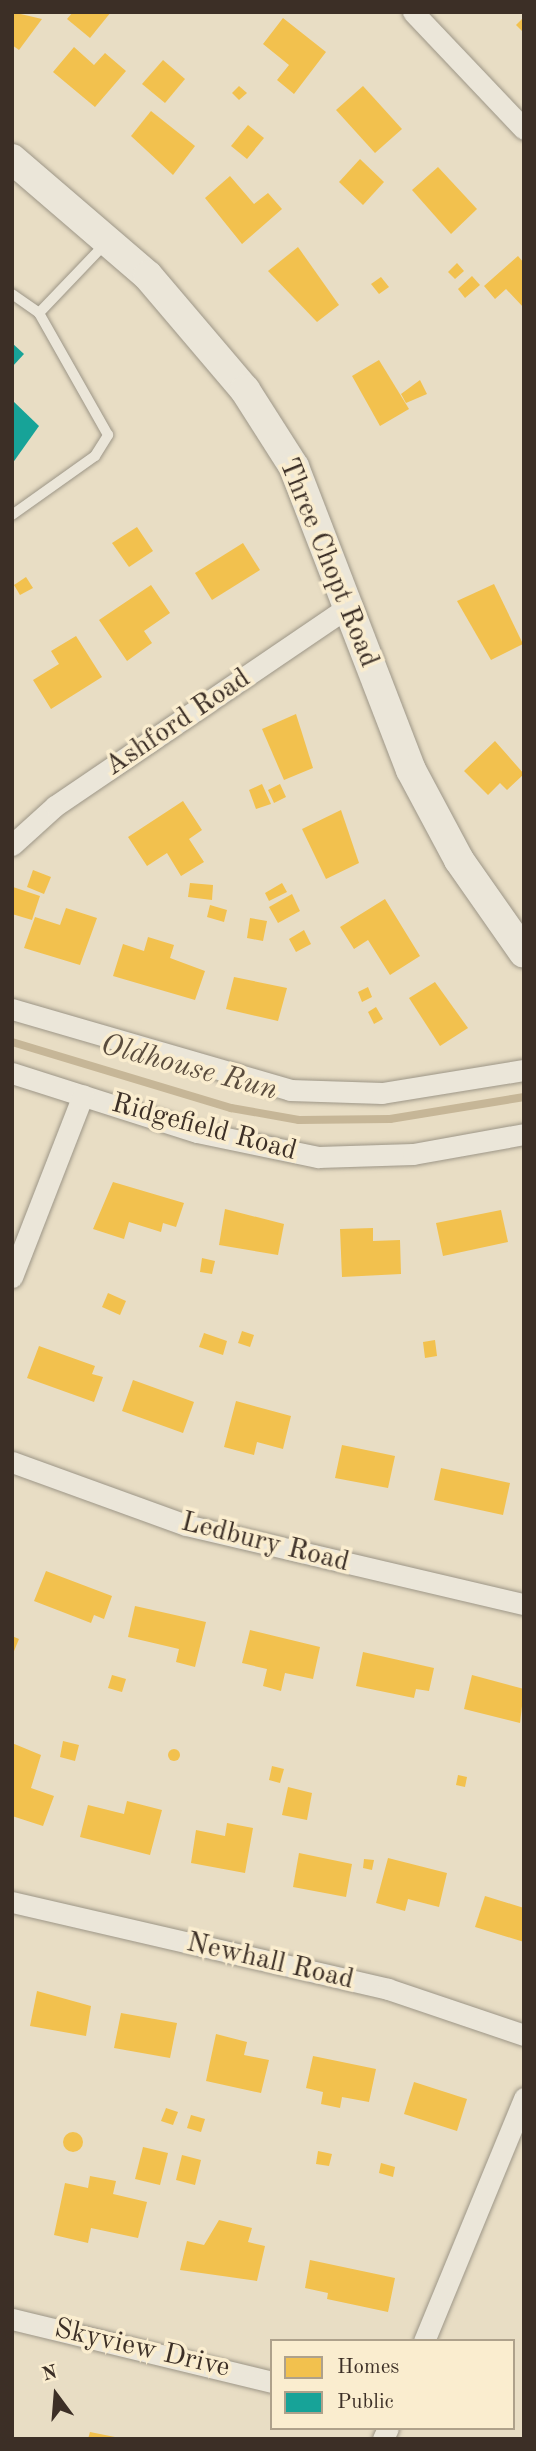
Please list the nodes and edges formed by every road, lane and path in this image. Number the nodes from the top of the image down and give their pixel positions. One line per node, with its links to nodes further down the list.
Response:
1 (413, 12): 2 (street)
2 (524, 130)
3 (12, 159): 4 (main road, Three Chopt Road)
4 (108, 241): 6 (lane); 8 (main road, Three Chopt Road)
5 (12, 294): 6 (lane)
6 (38, 313): 7 (lane)
7 (12, 515)
8 (349, 607): 9 (street, Ashford Road); 10 (main road, Three Chopt Road)
9 (12, 845)
10 (524, 953)
11 (12, 1009): 12 (street, Ridgefield Road)
12 (524, 1070)
13 (12, 1073): 14 (street, Ridgefield Road)
14 (83, 1095): 15 (street, Ridgefield Road); 16 (street)
15 (524, 1134)
16 (12, 1277)
17 (12, 1462): 18 (street, Ledbury Road)
18 (524, 1604)
19 (12, 1902): 20 (street, Newhall Road)
20 (524, 2035)
21 (524, 2098): 23 (street)
22 (12, 2319): 24 (street, Skyview Drive)
23 (425, 2339)
24 (270, 2382)

